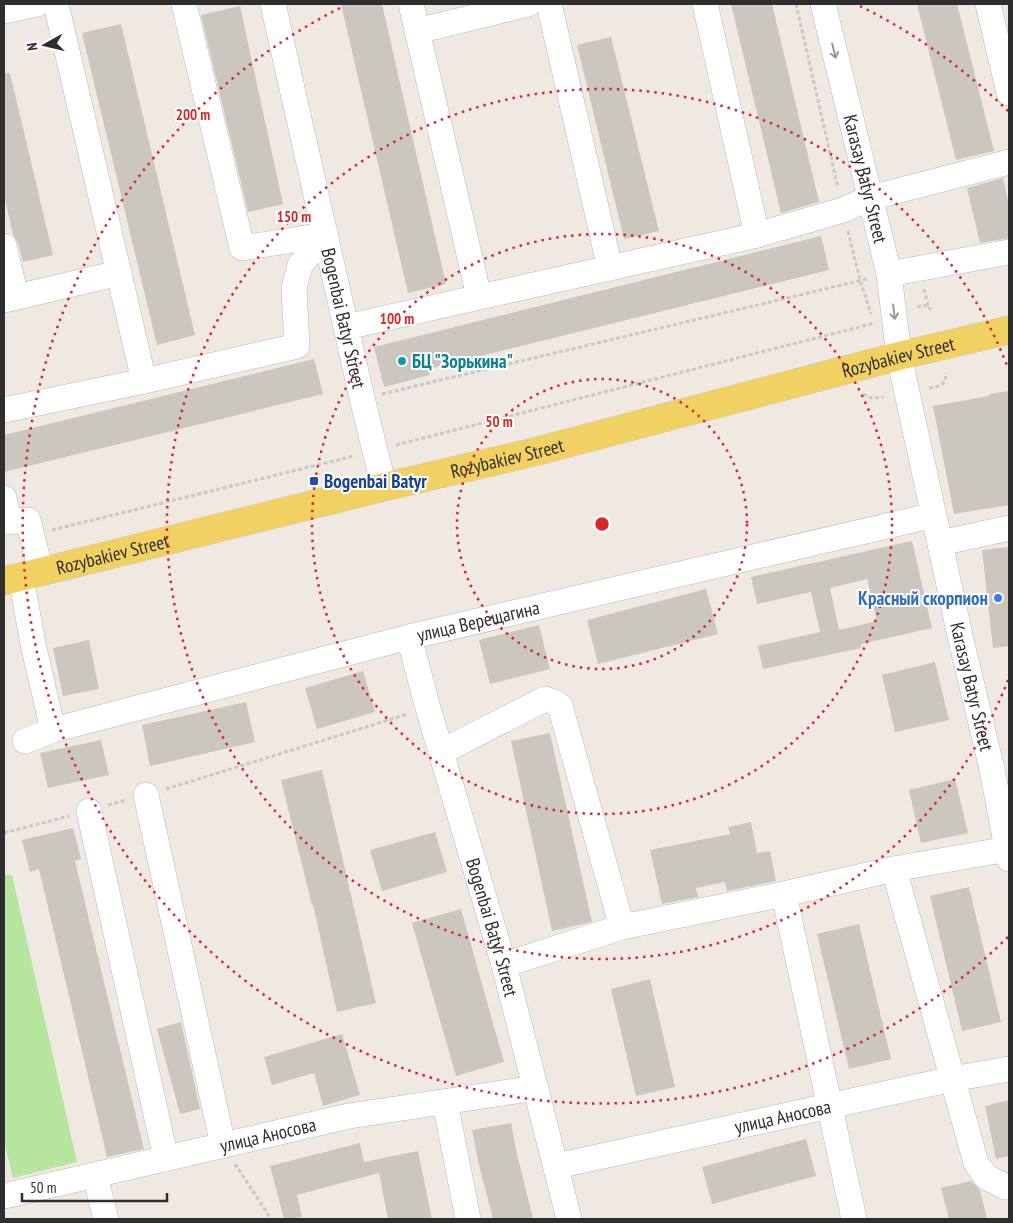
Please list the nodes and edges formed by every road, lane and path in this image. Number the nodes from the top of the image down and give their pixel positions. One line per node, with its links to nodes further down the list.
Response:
1 (56, 4): 21 (street)
2 (184, 4): 16 (street)
3 (272, 4): 16 (street, Bogenbai Batyr Street)
4 (411, 4): 11 (street)
5 (528, 4): 11 (street)
6 (549, 4): 20 (street)
7 (705, 4): 17 (street)
8 (796, 4): 15 (path)
9 (823, 4): 14 (street, Karasay Batyr Street, one-way to 14)
10 (988, 4): 12 (street)
11 (417, 31): 24 (street)
12 (1009, 93)
13 (1009, 162): 14 (street)
14 (870, 198): 15 (street); 22 (street, Karasay Batyr Street)
15 (843, 210): 17 (street); 23 (path)
16 (326, 235): 28 (street, Bogenbai Batyr Street); 32 (street)
17 (756, 235): 20 (street)
18 (4, 246): 25 (street)
19 (1009, 252): 22 (street)
20 (610, 268): 24 (street)
21 (119, 273): 25 (street); 32 (street)
22 (889, 274): 23 (path); 30 (street, Karasay Batyr Street, one-way to 30)
23 (860, 280): 36 (path); 38 (path)
24 (478, 297): 28 (street)
25 (10, 298)
26 (917, 307): 27 (path)
27 (931, 311)
28 (346, 327): 36 (street, Bogenbai Batyr Street)
29 (1009, 330): 30 (main road, Rozybakiev Street)
30 (899, 356): 39 (main road, Rozybakiev Street); 41 (street)
31 (946, 373): 33 (path)
32 (144, 381): 37 (street)
33 (920, 390)
34 (863, 394): 35 (path)
35 (884, 397)
36 (362, 398): 38 (street, Bogenbai Batyr Street)
37 (4, 410)
38 (375, 450): 39 (street, Bogenbai Batyr Street); 43 (path)
39 (384, 488): 45 (main road, Rozybakiev Street)
40 (5, 513): 43 (street)
41 (934, 515): 44 (street, Karasay Batyr Street); 46 (street, улица Верещагина)
42 (1009, 528): 44 (street)
43 (32, 535): 45 (street)
44 (940, 543): 51 (street, Karasay Batyr Street)
45 (22, 577): 48 (street)
46 (409, 637): 47 (street, Bogenbai Batyr Street); 48 (street, улица Верещагина)
47 (428, 708): 50 (street, Bogenbai Batyr Street); 52 (path)
48 (52, 730): 49 (street, улица Верещагина)
49 (25, 741)
50 (441, 752): 58 (street); 59 (street, Bogenbai Batyr Street)
51 (1001, 768): 55 (street, Karasay Batyr Street)
52 (146, 795): 53 (path); 65 (street)
53 (89, 811): 54 (path); 66 (street)
54 (4, 833)
55 (1009, 854): 56 (street)
56 (894, 869): 57 (street); 61 (street)
57 (784, 894): 58 (street); 64 (street)
58 (622, 927): 59 (street)
59 (504, 965): 62 (street, Bogenbai Batyr Street)
60 (1009, 1069): 61 (street, улица Аносова)
61 (952, 1079): 64 (street, улица Аносова); 69 (street)
62 (536, 1088): 63 (street, улица Аносова); 67 (street, Bogenbai Batyr Street)
63 (445, 1102): 65 (street, улица Аносова); 73 (street)
64 (830, 1106): 67 (street, улица Аносова); 75 (street)
65 (223, 1145): 66 (street, улица Аносова); 72 (path)
66 (166, 1159): 68 (street, улица Аносова)
67 (557, 1166): 74 (street, Bogenbai Batyr Street)
68 (95, 1176): 70 (street, улица Аносова); 71 (street)
69 (1009, 1186)
70 (4, 1196)
71 (106, 1219)
72 (271, 1219)
73 (468, 1219)
74 (570, 1219)
75 (854, 1219)

